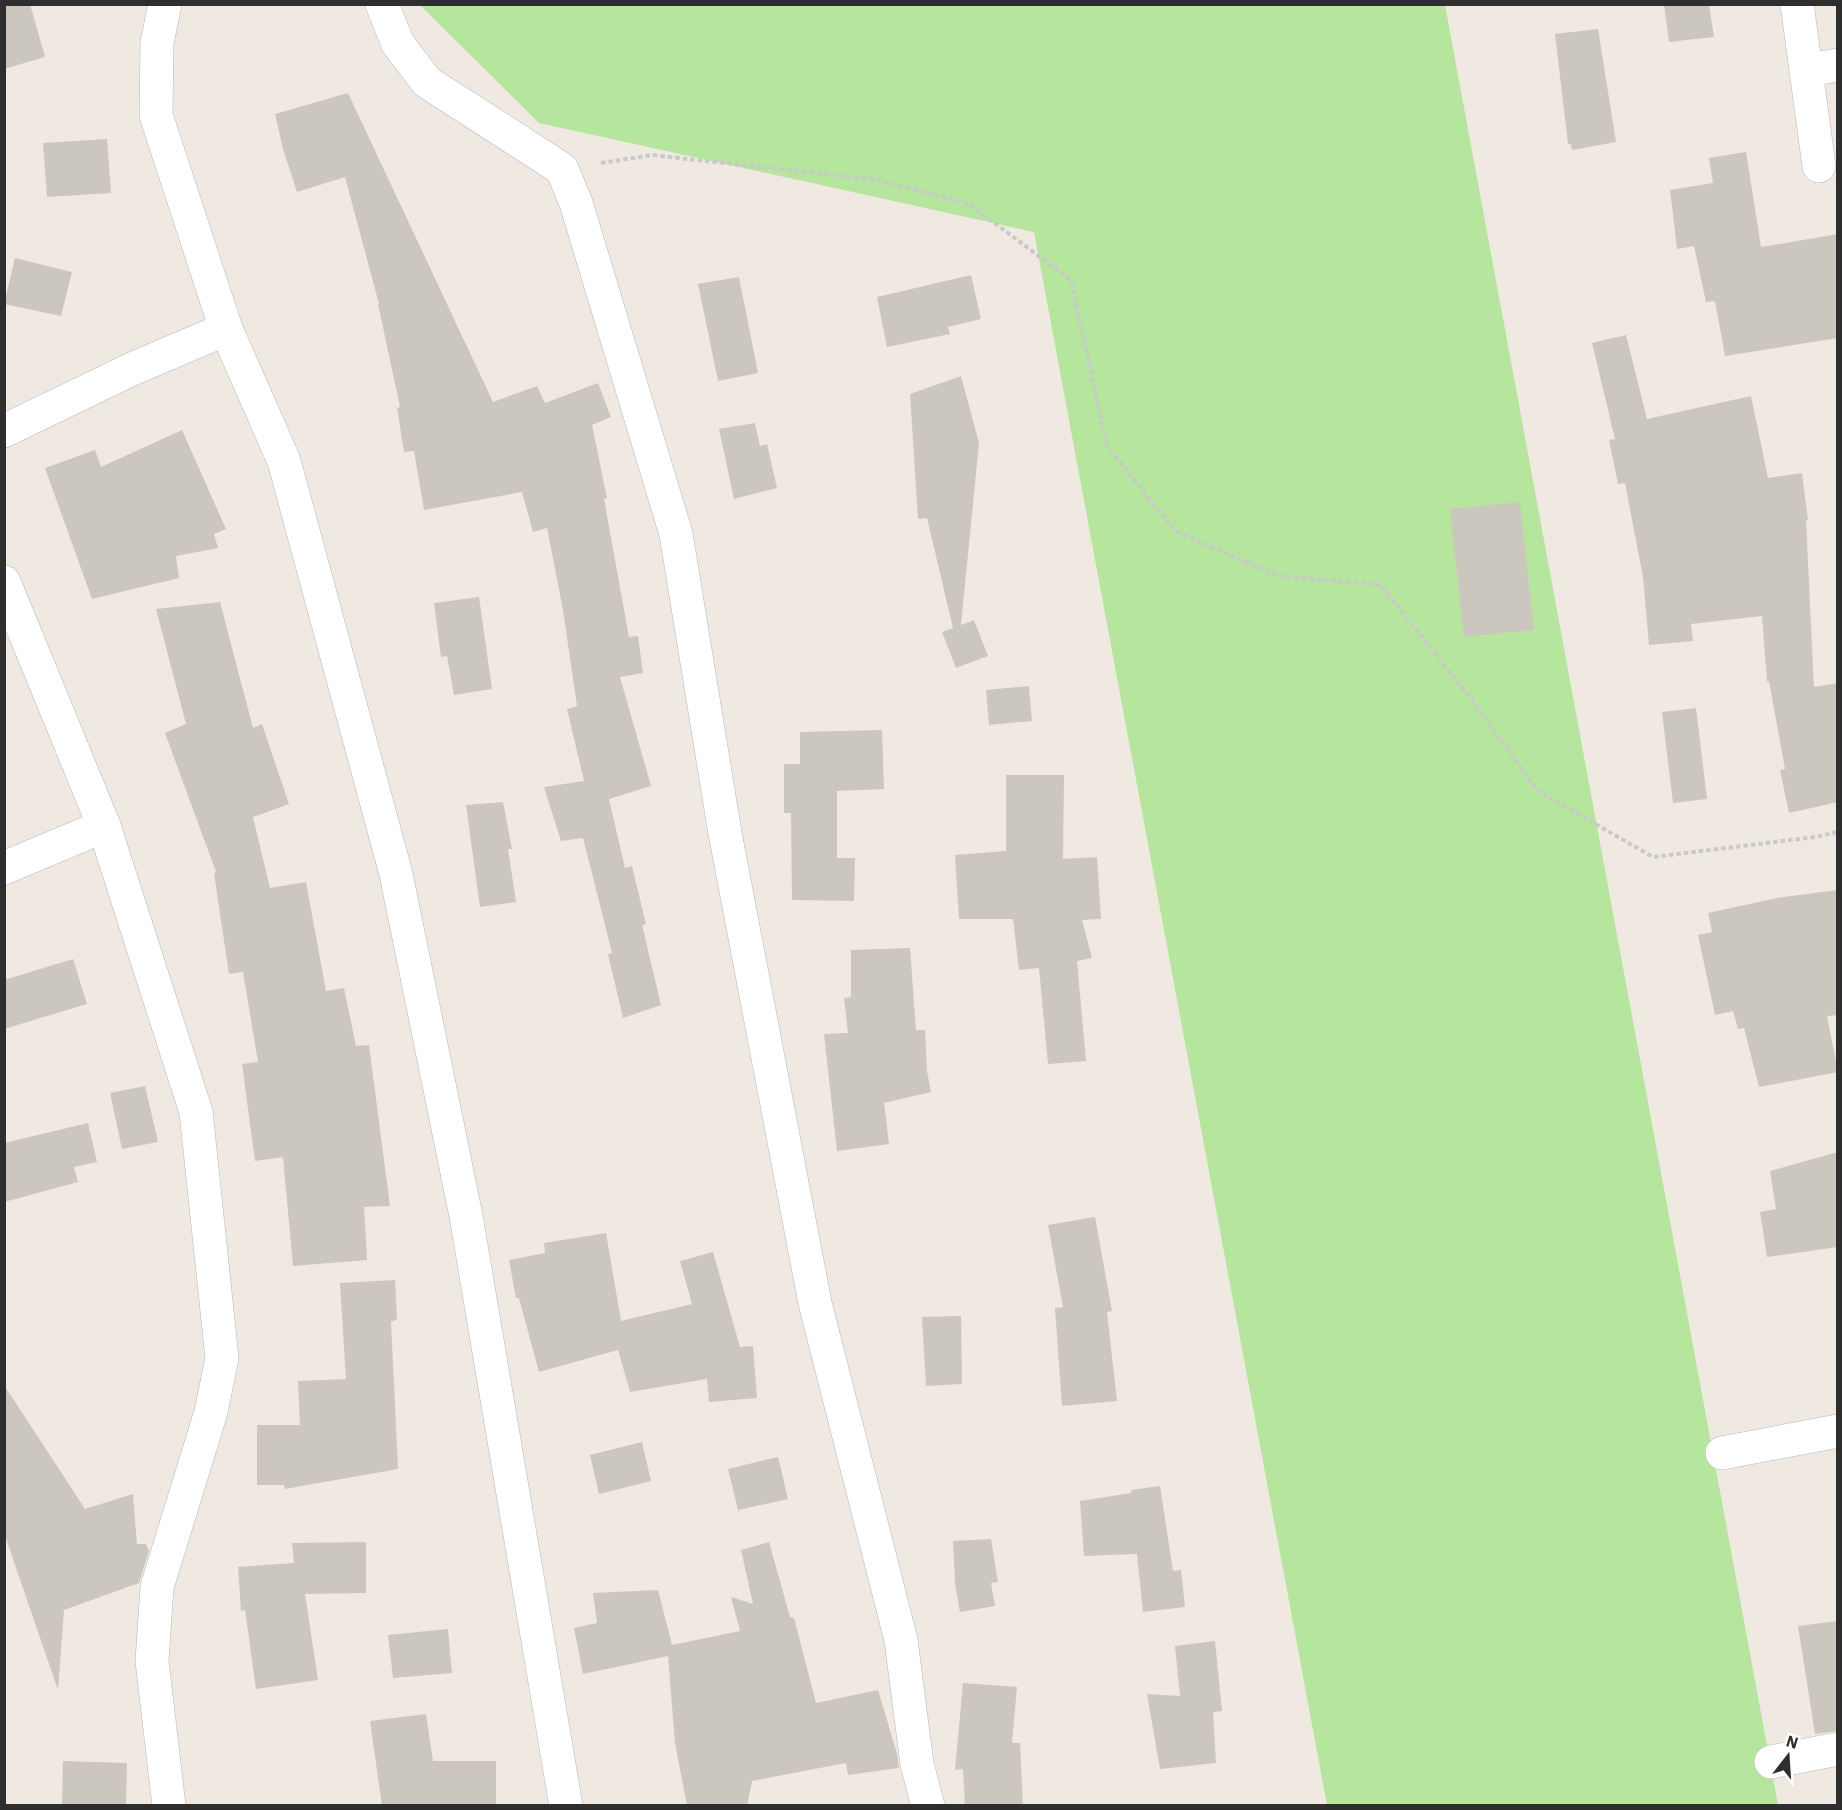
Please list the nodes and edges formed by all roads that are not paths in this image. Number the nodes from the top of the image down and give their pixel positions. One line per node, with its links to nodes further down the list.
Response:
1 (149, 4): 5 (street)
2 (165, 4): 5 (street)
3 (382, 4): 19 (street)
4 (1797, 4): 6 (street)
5 (157, 43): 8 (street)
6 (1822, 68): 7 (street)
7 (1819, 166)
8 (226, 329): 9 (street); 18 (street)
9 (4, 431)
10 (4, 582): 11 (street)
11 (104, 826): 12 (street); 17 (street)
12 (4, 868)
13 (1838, 1431): 14 (street)
14 (1722, 1453)
15 (1838, 1749): 16 (street)
16 (1771, 1762)
17 (169, 1806)
18 (566, 1806)
19 (928, 1806)

